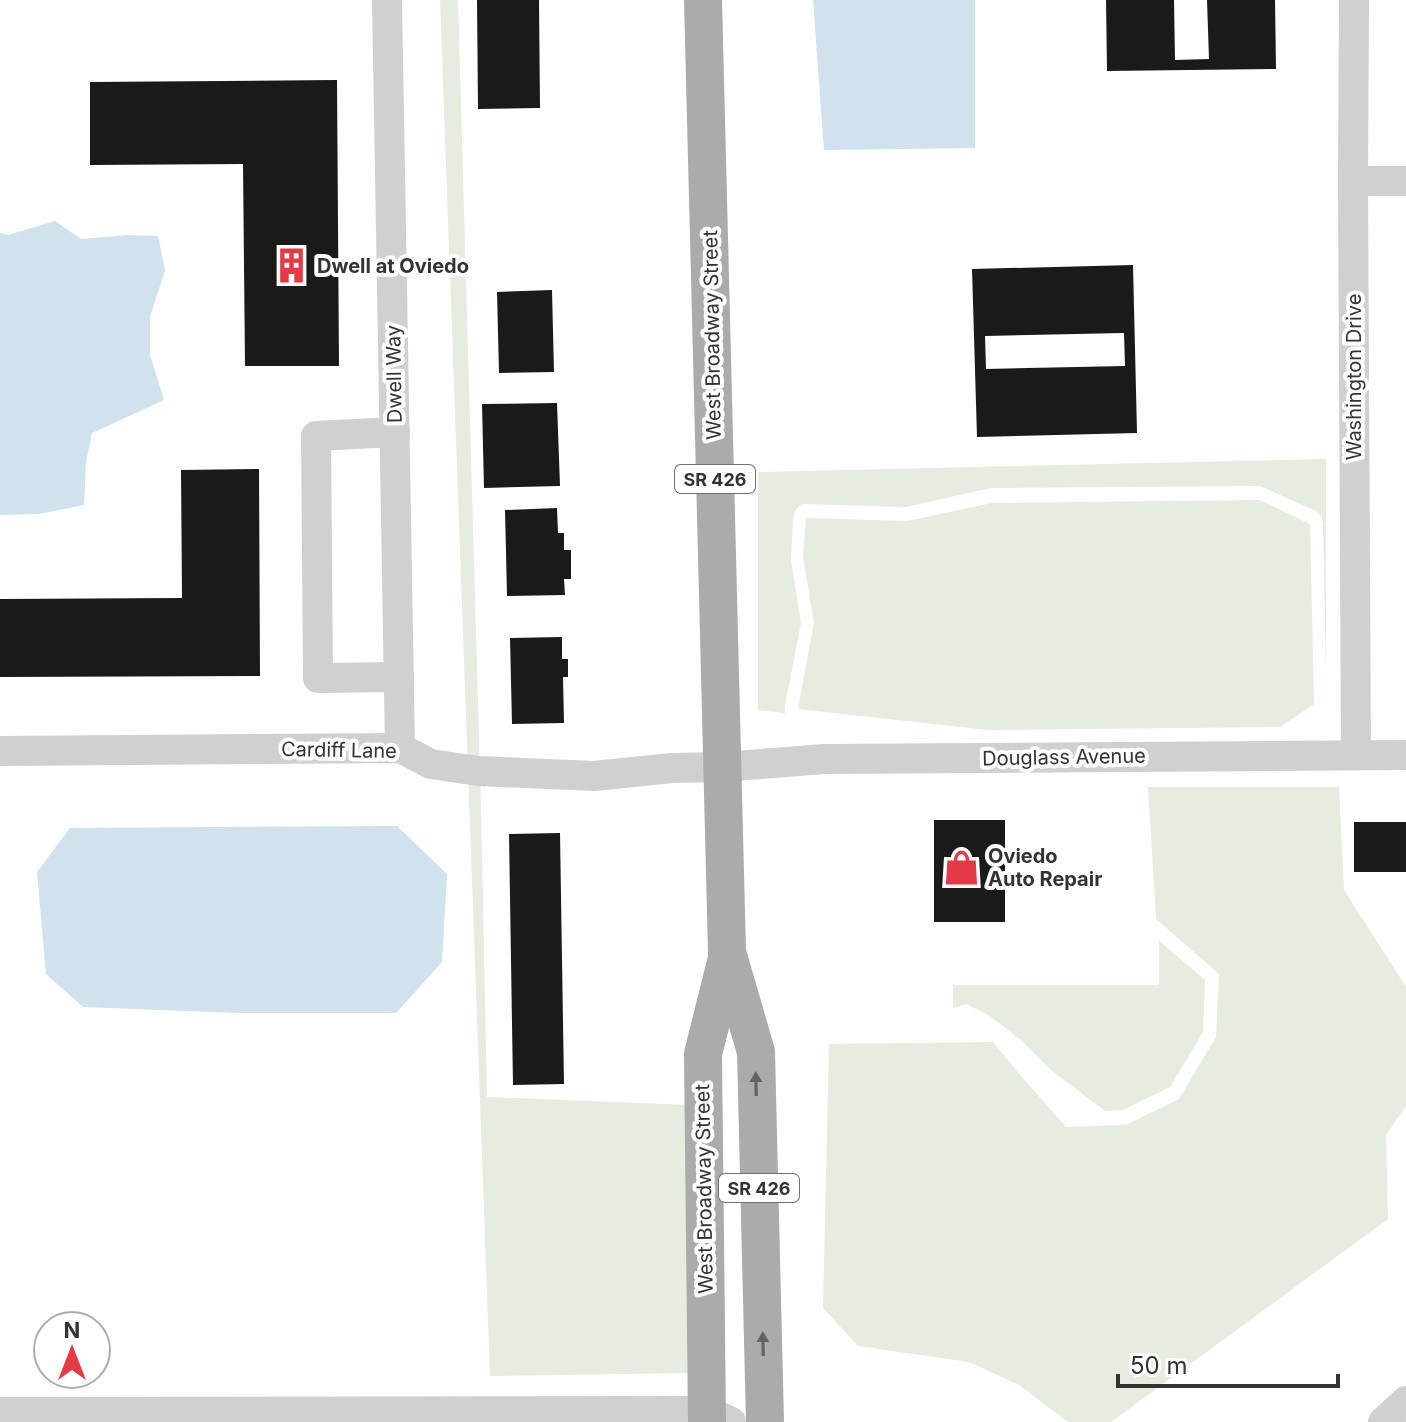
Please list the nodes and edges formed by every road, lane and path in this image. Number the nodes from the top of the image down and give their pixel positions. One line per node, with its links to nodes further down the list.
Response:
1 (387, 0): 6 (street, Dwell Way)
2 (703, 0): 12 (main road, West Broadway Street / SR 426)
3 (1354, 0): 4 (street, Washington Drive)
4 (1353, 181): 5 (street); 10 (street, Washington Drive)
5 (1406, 181)
6 (395, 432): 7 (street, Dwell Way); 7 (street)
7 (399, 677): 8 (street, Dwell Way)
8 (400, 748): 9 (street, Cardiff Lane); 12 (street, Cardiff Lane)
9 (0, 751)
10 (1356, 754): 11 (street, Douglass Avenue); 12 (street, Douglass Avenue)
11 (1406, 755)
12 (722, 767): 13 (main road, West Broadway Street / SR 426)
13 (727, 958): 16 (main road, West Broadway Street / SR 426); 17 (main road, West Broadway Street / SR 426, one-way to 13)
14 (1406, 1401): 18 (street)
15 (0, 1412): 16 (street)
16 (715, 1418)
17 (765, 1422)
18 (1383, 1422)

